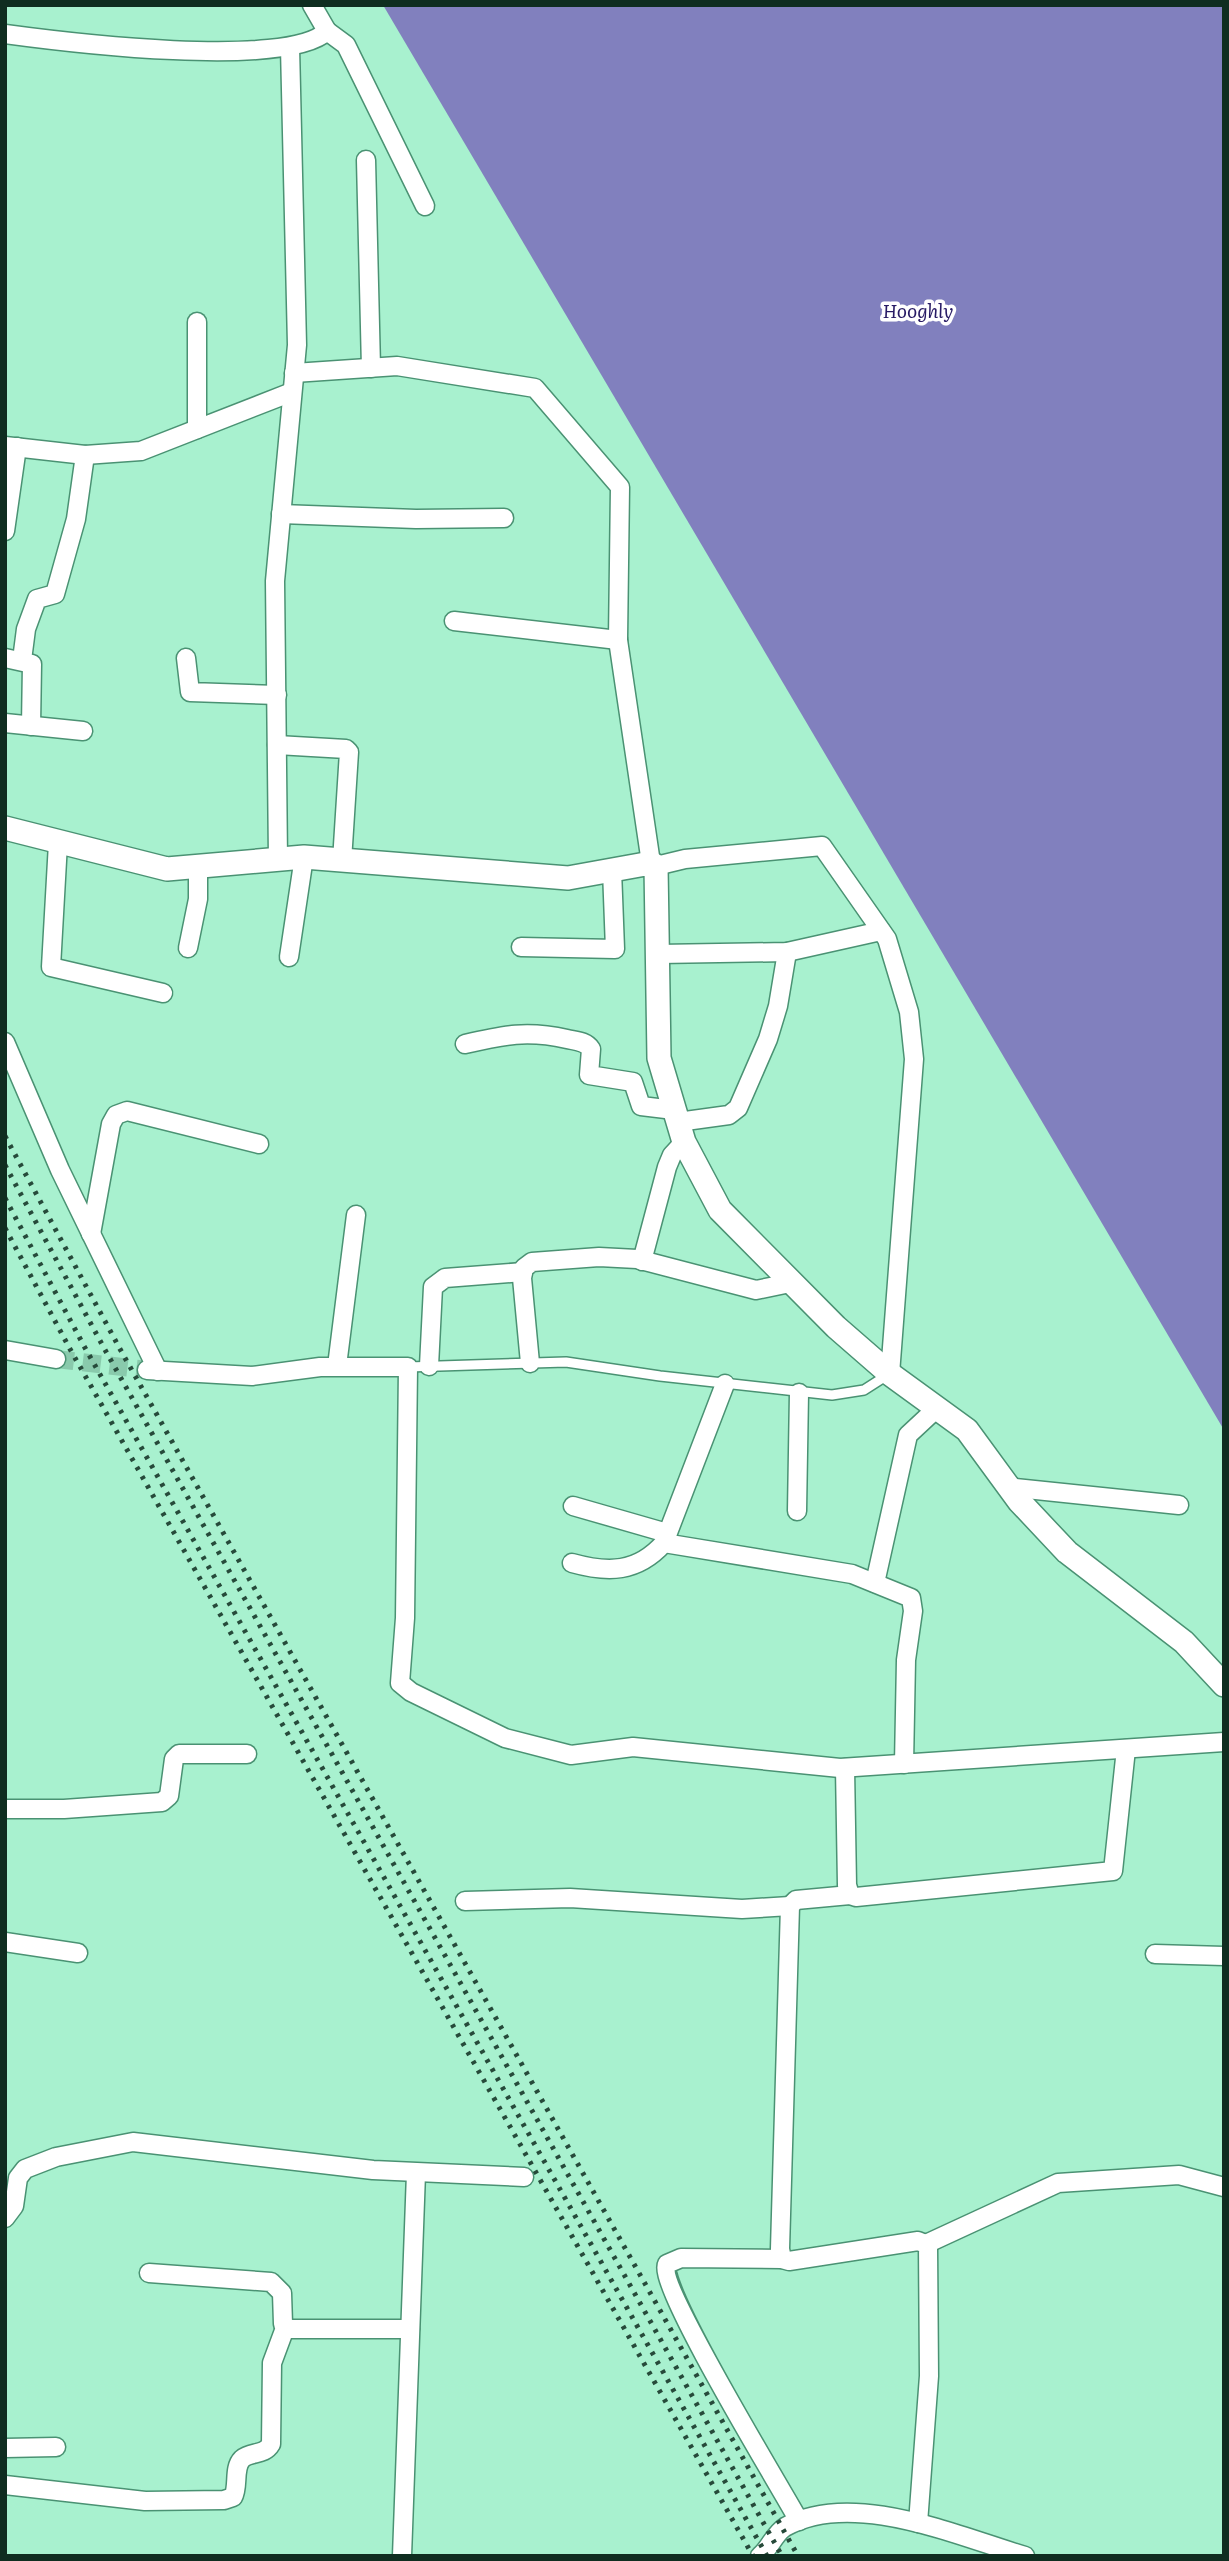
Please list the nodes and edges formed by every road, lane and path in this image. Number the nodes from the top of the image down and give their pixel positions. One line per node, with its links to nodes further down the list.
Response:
1 (312, 5): 2 (street)
2 (327, 31): 4 (street); 6 (street)
3 (5, 34): 4 (street)
4 (290, 47): 9 (street)
5 (366, 160): 8 (street)
6 (425, 206)
7 (197, 322): 11 (street)
8 (371, 368): 9 (street); 18 (street)
9 (294, 373): 10 (street)
10 (292, 391): 11 (street); 14 (street)
11 (197, 429): 13 (street)
12 (11, 446): 13 (street); 16 (street)
13 (85, 455): 20 (street)
14 (281, 514): 15 (street); 21 (street)
15 (504, 518)
16 (5, 531)
17 (454, 621): 18 (street)
18 (618, 640): 31 (street)
19 (186, 658): 21 (street)
20 (14, 659): 23 (street)
21 (276, 695): 25 (street)
22 (5, 723): 23 (street)
23 (31, 726): 24 (street)
24 (83, 732)
25 (277, 745): 29 (street); 30 (street)
26 (5, 828): 27 (street)
27 (58, 843): 32 (street); 40 (street)
28 (304, 857): 29 (street); 30 (street); 39 (street)
29 (278, 860): 32 (street)
30 (342, 861): 33 (street)
31 (654, 865): 33 (street); 34 (street); 38 (street)
32 (198, 866): 36 (street)
33 (612, 870): 35 (street)
34 (881, 931): 37 (street); 56 (street)
35 (521, 947)
36 (188, 948)
37 (787, 952): 38 (street); 43 (street)
38 (659, 954): 43 (street)
39 (289, 957)
40 (163, 993)
41 (5, 1041): 46 (street)
42 (465, 1044): 43 (street)
43 (679, 1124): 47 (street); 49 (street)
44 (259, 1144): 46 (street)
45 (356, 1215): 54 (street)
46 (91, 1234): 54 (street)
47 (642, 1261): 48 (street); 49 (street)
48 (523, 1272): 52 (street); 53 (street)
49 (790, 1283): 56 (street)
50 (5, 1350): 51 (street)
51 (56, 1359)
52 (530, 1363): 53 (lane); 57 (lane)
53 (429, 1366): 55 (lane)
54 (337, 1367): 55 (street)
55 (408, 1367): 72 (street)
56 (890, 1374): 58 (lane); 59 (street)
57 (725, 1384): 58 (lane); 64 (street)
58 (799, 1393): 63 (street)
59 (937, 1408): 60 (street); 66 (street)
60 (1007, 1487): 61 (street); 67 (street)
61 (1179, 1505)
62 (573, 1506): 64 (street)
63 (797, 1511)
64 (666, 1538): 65 (street); 66 (street)
65 (572, 1563)
66 (875, 1583): 71 (street)
67 (1224, 1685)
68 (1224, 1742): 69 (street)
69 (1126, 1749): 71 (street); 74 (street)
70 (247, 1754): 73 (street)
71 (904, 1764): 72 (street)
72 (845, 1768): 74 (street)
73 (5, 1809)
74 (850, 1895): 76 (street)
75 (465, 1901): 76 (street)
76 (790, 1906): 86 (street)
77 (5, 1942): 78 (street)
78 (78, 1953)
79 (1155, 1954): 80 (street)
80 (1224, 1956)
81 (416, 2174): 82 (street); 84 (street); 89 (street)
82 (524, 2177)
83 (1224, 2187): 85 (street)
84 (5, 2218)
85 (926, 2244): 86 (street); 94 (street)
86 (782, 2259): 93 (street)
87 (149, 2273): 88 (street)
88 (285, 2328): 89 (street); 92 (street)
89 (410, 2329): 95 (street)
90 (56, 2447): 91 (street)
91 (5, 2448)
92 (5, 2485)
93 (799, 2521): 94 (street); 96 (street)
94 (918, 2523): 97 (street)
95 (402, 2556)
96 (760, 2556)
97 (1026, 2556)

